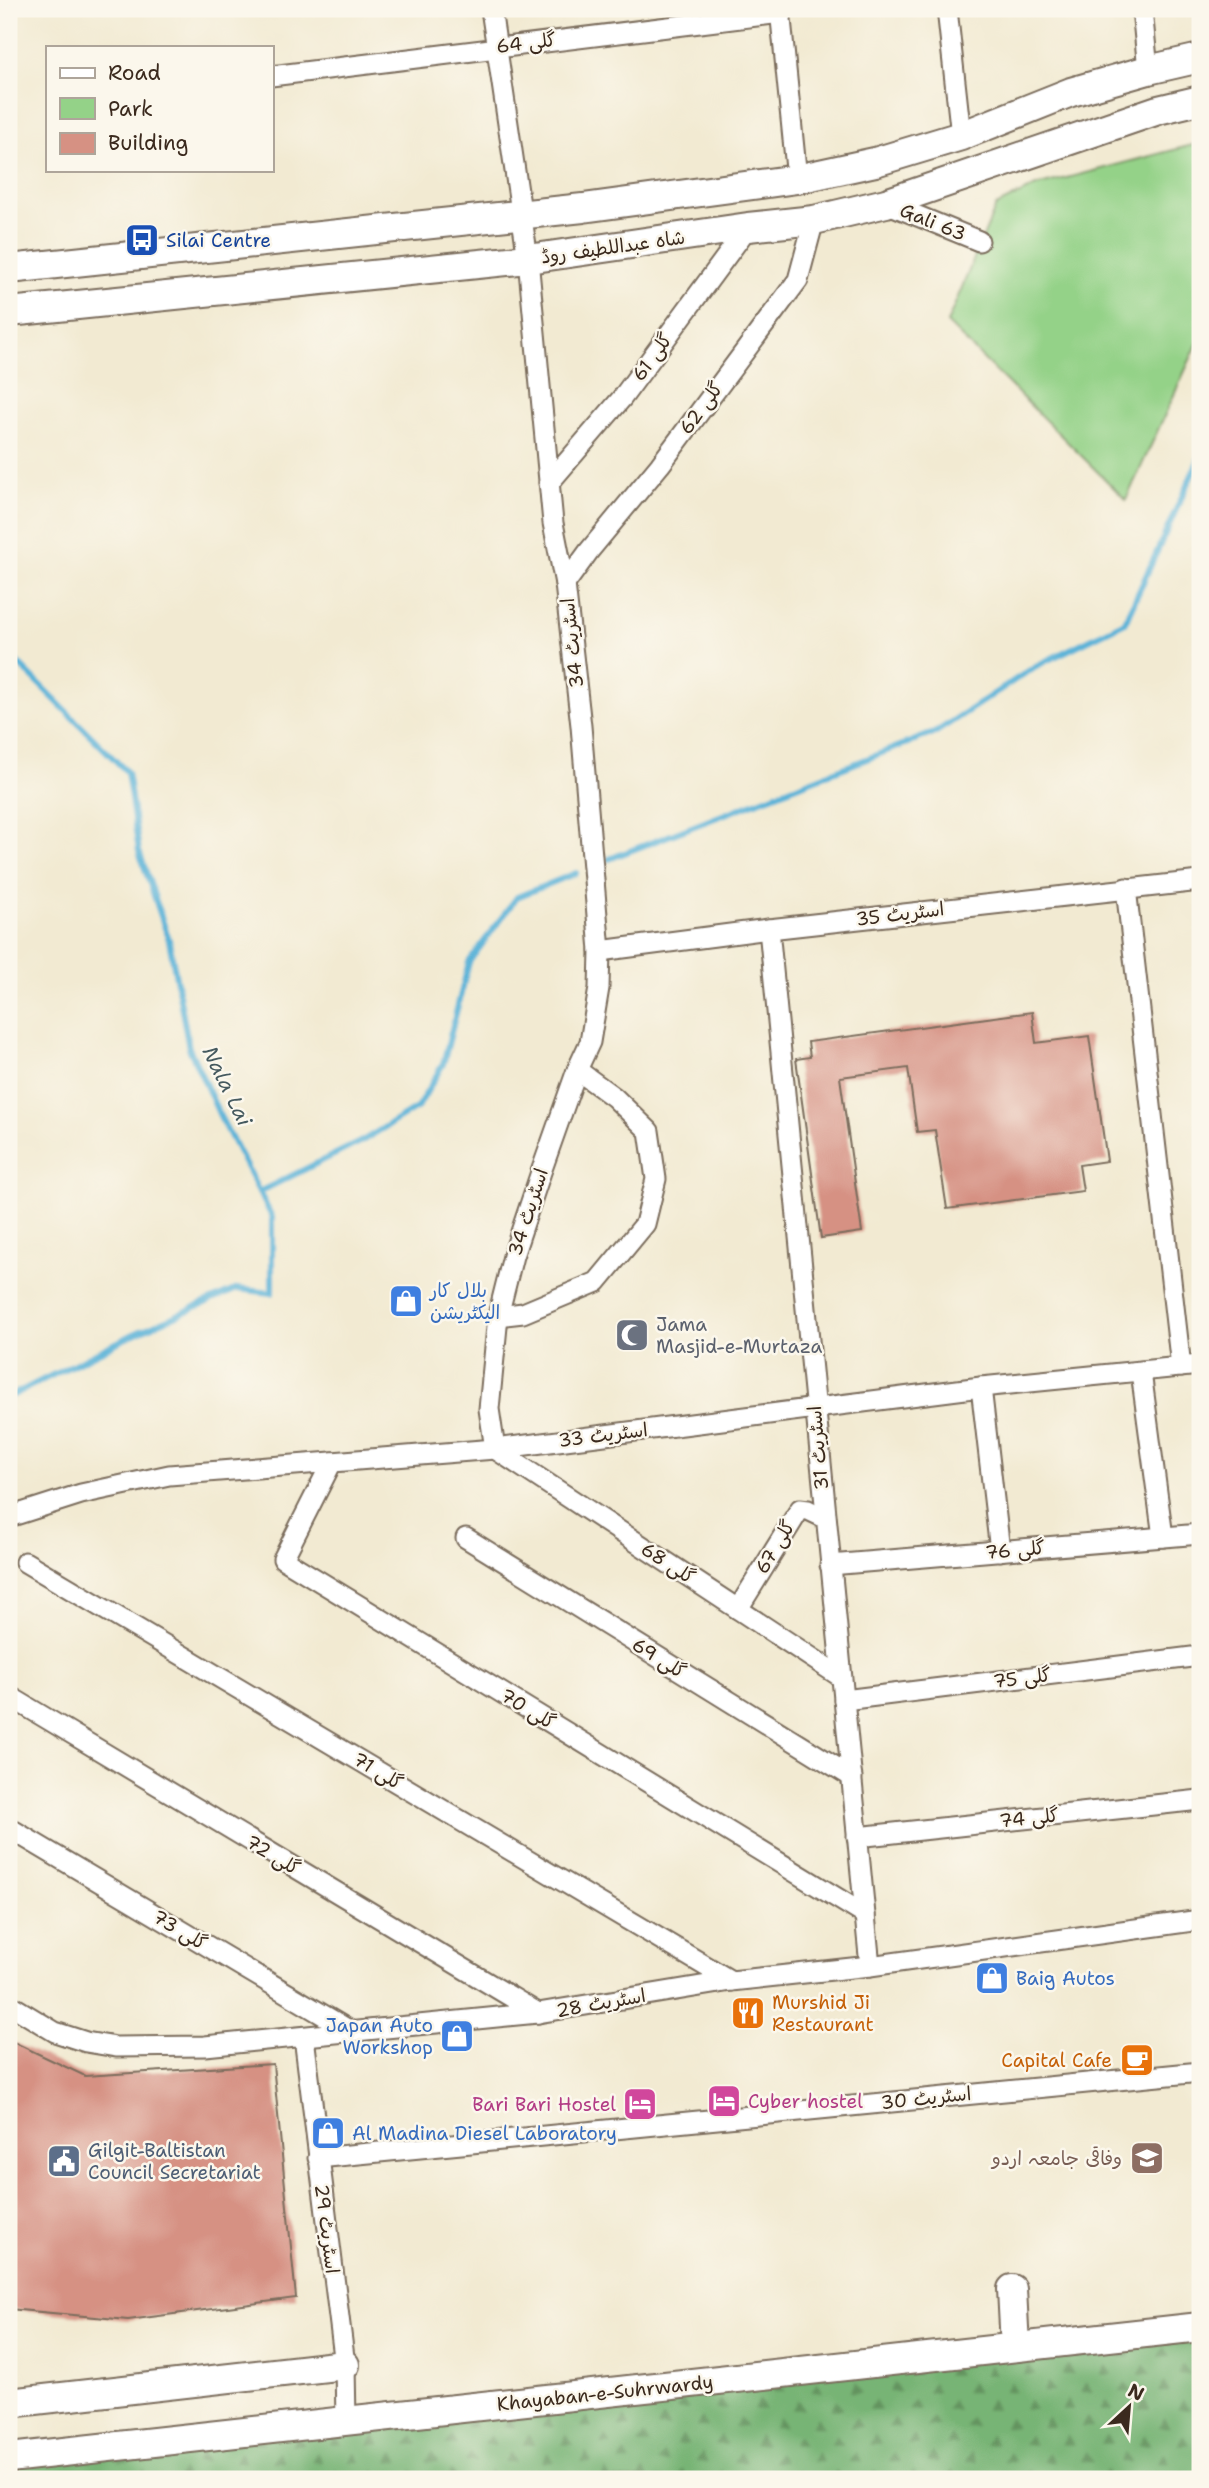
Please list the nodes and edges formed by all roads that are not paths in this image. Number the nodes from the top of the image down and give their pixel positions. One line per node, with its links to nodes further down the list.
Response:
1 (491, 9): 5 (street, اسٹریٹ 34)
2 (947, 9): 10 (street)
3 (1142, 9): 7 (street)
4 (780, 11): 5 (street, گلی 64); 11 (street)
5 (495, 47): 8 (street, گلی 64); 13 (street, اسٹریٹ 34)
6 (1200, 58): 7 (street)
7 (1148, 69): 10 (street)
8 (273, 76)
9 (1200, 100): 12 (street, شاہ عبداللطیف روڈ)
10 (961, 136): 11 (street)
11 (797, 179): 13 (street)
12 (886, 203): 14 (street, شاہ عبداللطیف روڈ); 16 (street, Gali 63)
13 (521, 214): 17 (street, اسٹریٹ 34); 18 (street)
14 (814, 220): 15 (street, شاہ عبداللطیف روڈ); 21 (street, گلی 62)
15 (748, 227): 17 (street, شاہ عبداللطیف روڈ); 20 (street, گلی 61)
16 (979, 241)
17 (528, 259): 19 (street, شاہ عبداللطیف روڈ); 20 (street, اسٹریٹ 34)
18 (9, 269)
19 (20, 311)
20 (549, 483): 21 (street, اسٹریٹ 34)
21 (565, 584): 25 (street, اسٹریٹ 34)
22 (1200, 881): 23 (street, اسٹریٹ 35)
23 (1126, 888): 24 (street, اسٹریٹ 35); 28 (street)
24 (769, 929): 25 (street, اسٹریٹ 35); 31 (street, اسٹریٹ 31)
25 (600, 951): 26 (street, اسٹریٹ 34)
26 (577, 1070): 27 (street, اسٹریٹ 34); 27 (street)
27 (498, 1316): 32 (street, اسٹریٹ 34)
28 (1191, 1366): 29 (street, اسٹریٹ 33)
29 (1141, 1372): 30 (street, اسٹریٹ 33); 37 (street)
30 (981, 1387): 31 (street, اسٹریٹ 33); 39 (street)
31 (814, 1408): 32 (street, اسٹریٹ 33); 35 (street, اسٹریٹ 31)
32 (495, 1449): 33 (street, اسٹریٹ 33); 42 (street, گلی 68)
33 (332, 1462): 34 (street, اسٹریٹ 33); 51 (street, گلی 70)
34 (9, 1517)
35 (825, 1518): 41 (street, اسٹریٹ 31); 42 (street, گلی 67)
36 (1200, 1534): 37 (street, گلی 76)
37 (1163, 1537): 39 (street, گلی 76)
38 (466, 1538): 47 (street, گلی 69)
39 (1000, 1551): 41 (street, گلی 76)
40 (25, 1562): 54 (street, گلی 71)
41 (830, 1565): 44 (street, اسٹریٹ 31)
42 (738, 1609): 44 (street, گلی 68)
43 (1200, 1656): 46 (street, گلی 75)
44 (841, 1677): 46 (street, اسٹریٹ 31)
45 (9, 1696): 56 (street, گلی 72)
46 (844, 1700): 47 (street, اسٹریٹ 31)
47 (852, 1777): 50 (street, اسٹریٹ 31)
48 (1200, 1800): 50 (street, گلی 74)
49 (9, 1828): 57 (street, گلی 73)
50 (857, 1837): 51 (street, اسٹریٹ 31)
51 (865, 1915): 53 (street, اسٹریٹ 31)
52 (1200, 1920): 53 (street, اسٹریٹ 28)
53 (870, 1966): 54 (street, اسٹریٹ 28)
54 (731, 1981): 56 (street, اسٹریٹ 28)
55 (9, 2004): 58 (street, اسٹریٹ 28)
56 (538, 2013): 57 (street, اسٹریٹ 28)
57 (352, 2032): 58 (street, اسٹریٹ 28)
58 (304, 2037): 60 (street, اسٹریٹ 29)
59 (1200, 2071): 60 (street, اسٹریٹ 30)
60 (318, 2158): 64 (street, اسٹریٹ 29)
61 (1012, 2290): 63 (street)
62 (1200, 2326): 63 (street, Khayaban-e-Suhrwardy)
63 (1016, 2347): 66 (street, Khayaban-e-Suhrwardy)
64 (345, 2365): 65 (street); 66 (street, اسٹریٹ 29)
65 (9, 2403)
66 (346, 2422): 67 (street, Khayaban-e-Suhrwardy)
67 (9, 2458)

